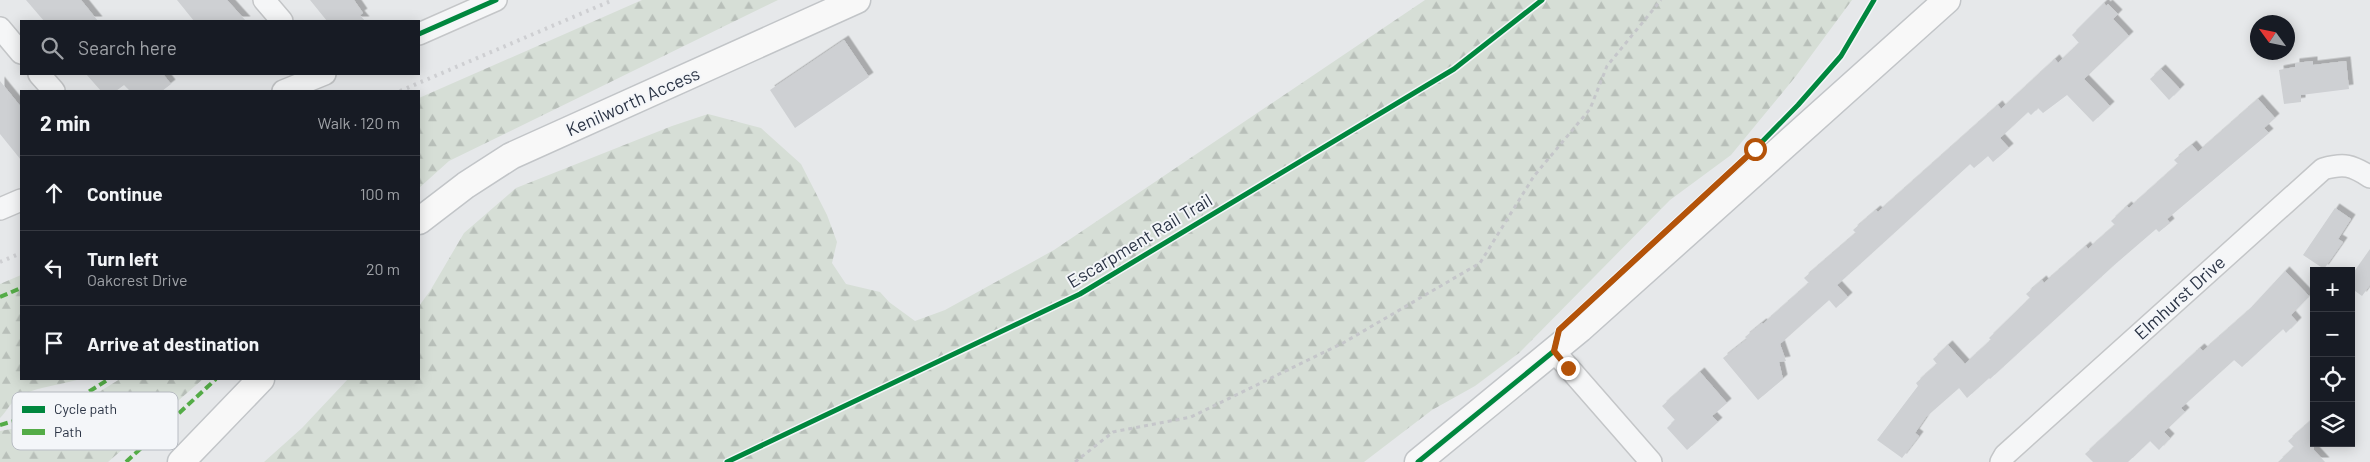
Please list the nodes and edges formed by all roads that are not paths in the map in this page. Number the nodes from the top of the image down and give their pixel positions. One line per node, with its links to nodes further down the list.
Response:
1 (264, 0): 5 (street)
2 (496, 0): 7 (street)
3 (857, 0): 16 (main road, Kenilworth Access)
4 (1947, 0): 17 (main road)
5 (281, 20)
6 (0, 28): 8 (street)
7 (420, 34)
8 (20, 52)
9 (40, 75): 11 (street)
10 (323, 75): 12 (street)
11 (53, 90)
12 (285, 90)
13 (2370, 177): 22 (street, Elmhurst Drive)
14 (20, 200): 15 (street)
15 (0, 209)
16 (420, 220)
17 (1554, 351): 20 (main road); 21 (street)
18 (260, 380): 19 (main road)
19 (181, 462)
20 (1418, 462)
21 (1651, 462)
22 (2001, 462)

